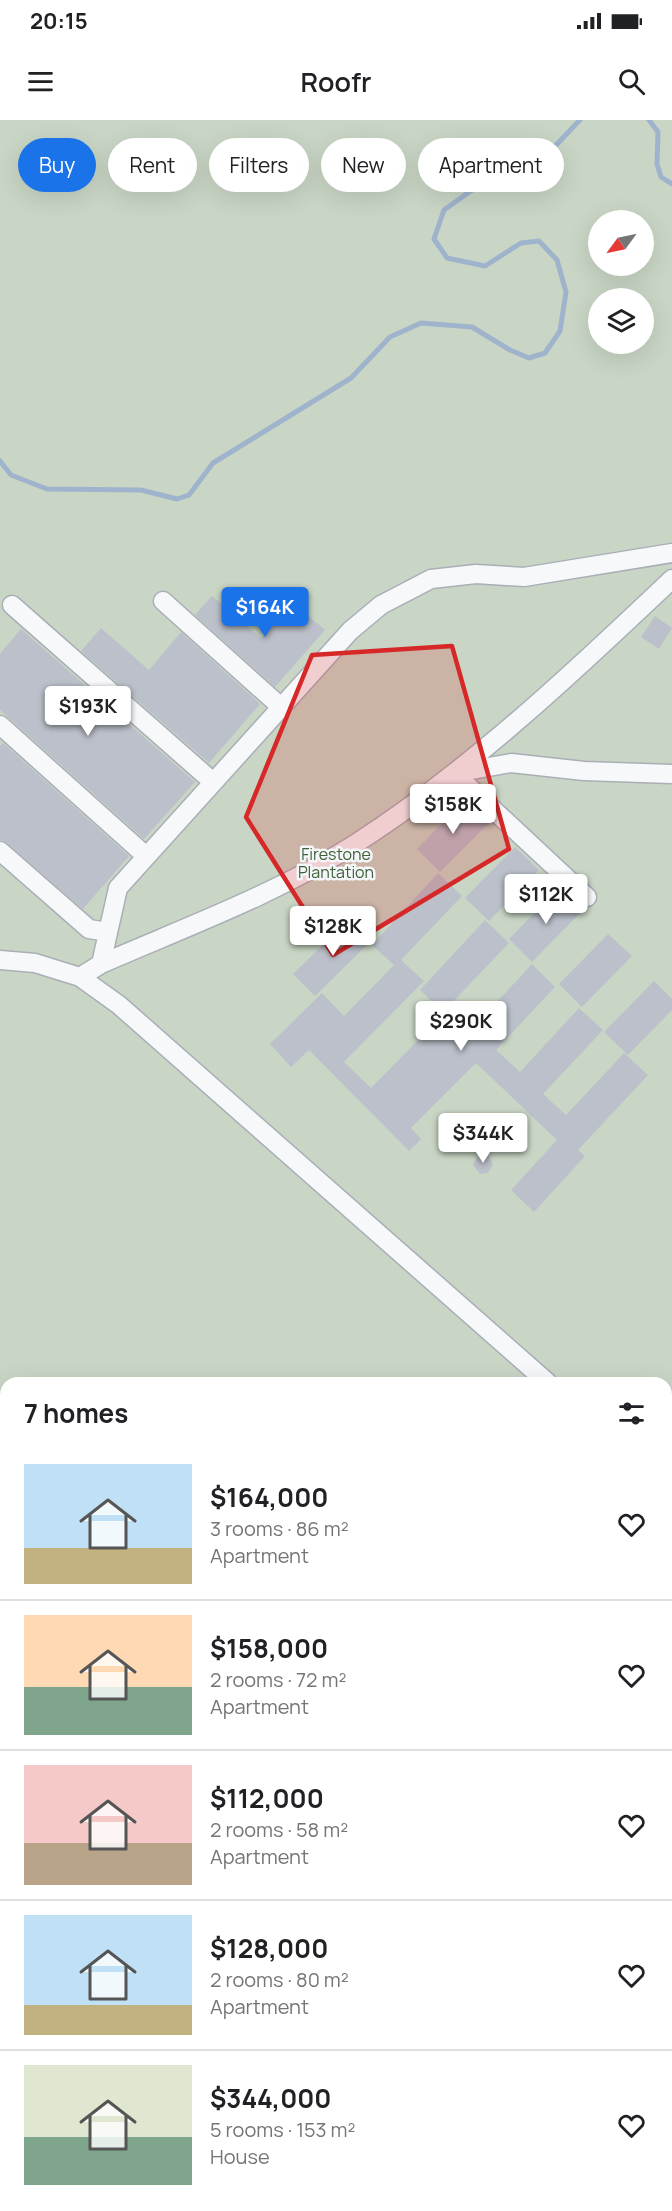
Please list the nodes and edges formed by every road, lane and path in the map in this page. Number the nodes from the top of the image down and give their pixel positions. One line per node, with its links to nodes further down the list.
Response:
1 (672, 553): 5 (street)
2 (672, 579): 7 (street)
3 (163, 601): 5 (street)
4 (12, 605): 9 (street)
5 (281, 707): 9 (street)
6 (0, 725): 11 (street)
7 (454, 773): 8 (street); 12 (street); 15 (street)
8 (672, 774)
9 (213, 782): 11 (street)
10 (0, 851): 13 (street)
11 (146, 856): 13 (street)
12 (587, 897)
13 (108, 932): 15 (street)
14 (0, 960): 16 (street)
15 (101, 964): 16 (street)
16 (80, 977): 17 (street)
17 (542, 1377)

